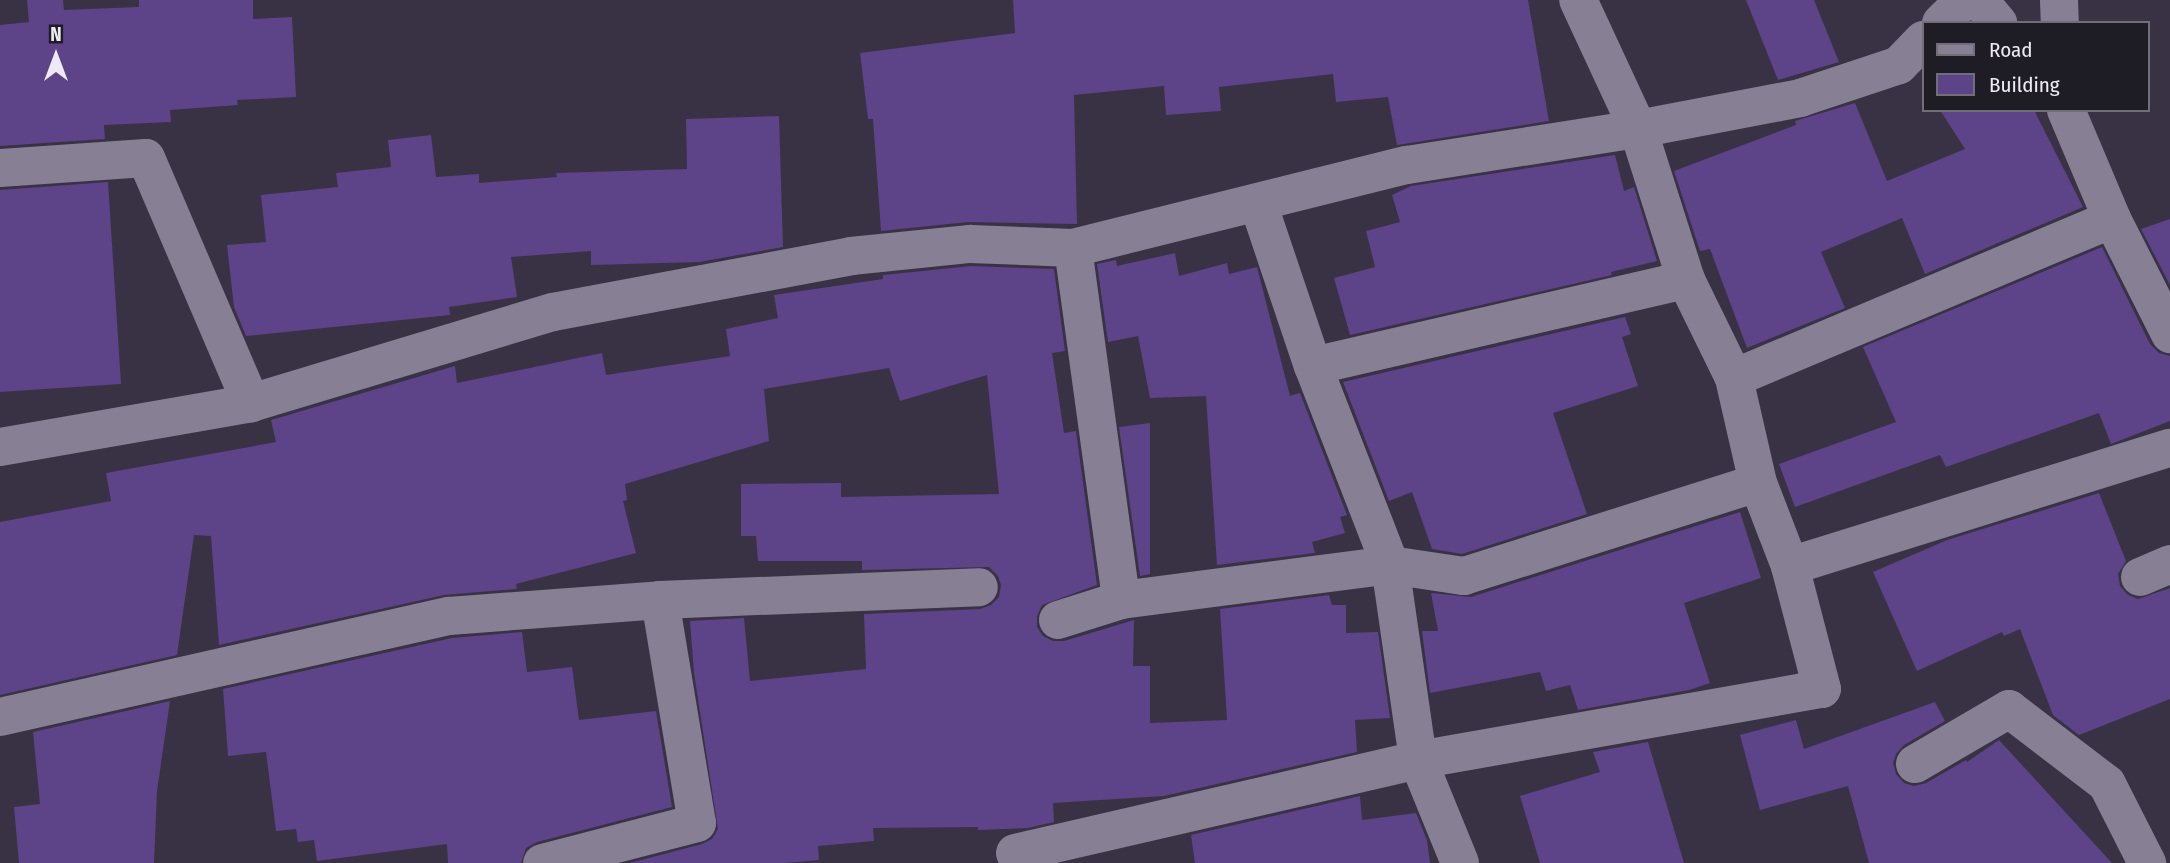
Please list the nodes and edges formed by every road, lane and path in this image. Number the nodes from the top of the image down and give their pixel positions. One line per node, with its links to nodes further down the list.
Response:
1 (1578, 0): 10 (street)
2 (1964, 0): 5 (street)
3 (1979, 0): 6 (street)
4 (2059, 0): 7 (street)
5 (1943, 21)
6 (1996, 21)
7 (2060, 21)
8 (1922, 41): 10 (street)
9 (2067, 112): 13 (street)
10 (1639, 129): 12 (street); 15 (street)
11 (0, 168): 19 (street)
12 (1258, 203): 14 (street); 17 (street)
13 (2112, 219): 16 (street); 18 (street)
14 (1073, 248): 19 (street); 27 (street)
15 (1686, 280): 17 (street); 18 (street)
16 (2170, 334)
17 (1314, 366): 23 (street)
18 (1734, 378): 22 (street)
19 (251, 403): 20 (street)
20 (0, 447)
21 (2170, 448): 24 (street)
22 (1758, 483): 23 (street); 24 (street)
23 (1390, 565): 27 (street); 30 (street)
24 (1790, 566): 30 (street)
25 (979, 587): 26 (street)
26 (660, 600): 29 (street); 33 (street)
27 (1121, 600): 28 (street)
28 (1058, 620)
29 (0, 717)
30 (1418, 760): 32 (street); 34 (street)
31 (1916, 764): 35 (street)
32 (1015, 853)
33 (542, 863)
34 (1460, 863)
35 (2147, 863)

